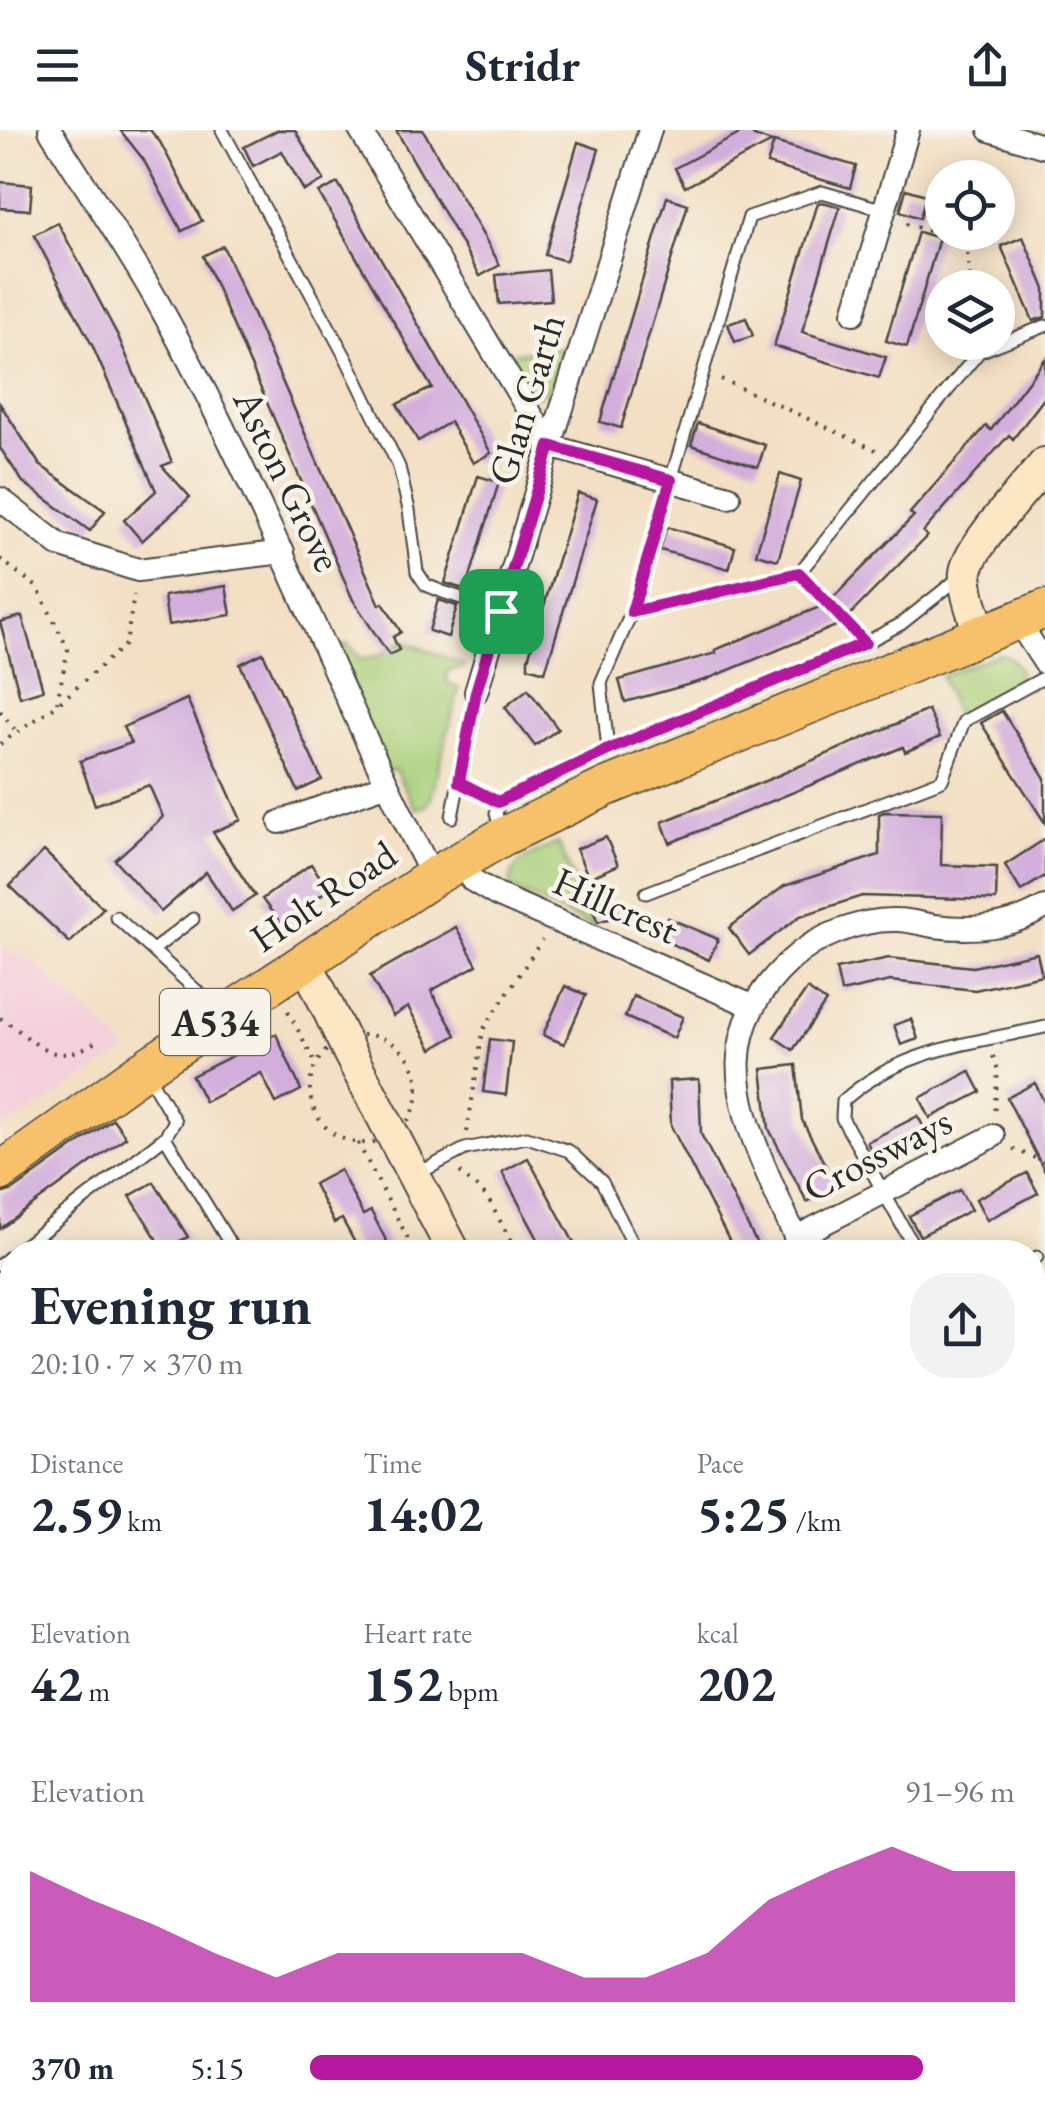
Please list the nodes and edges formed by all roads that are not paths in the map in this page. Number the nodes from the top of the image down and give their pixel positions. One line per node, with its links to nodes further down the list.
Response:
1 (50, 130): 16 (street, Aston Grove)
2 (222, 130): 18 (lane)
3 (360, 130): 11 (street)
4 (650, 130): 11 (street, Glan Garth)
5 (908, 130): 8 (street)
6 (990, 130): 7 (street)
7 (1045, 147)
8 (883, 213): 9 (street); 13 (lane)
9 (854, 313)
10 (1045, 326): 19 (lane)
11 (550, 446): 13 (street); 18 (street, Glan Garth)
12 (1045, 464): 17 (street)
13 (671, 480): 14 (street); 19 (lane)
14 (729, 497)
15 (0, 499): 16 (street)
16 (283, 552): 26 (street, Aston Grove)
17 (966, 572): 21 (street); 25 (lane)
18 (501, 611): 24 (street, Glan Garth)
19 (632, 612): 25 (lane)
20 (1031, 614): 21 (main road, Holt Road / A534); 22 (street)
21 (980, 634): 29 (main road, Holt Road / A534)
22 (1045, 663)
23 (1045, 677): 31 (lane)
24 (476, 692): 27 (lane)
25 (608, 750): 29 (lane)
26 (385, 785): 28 (street); 30 (street, Aston Grove)
27 (452, 817)
28 (280, 822)
29 (502, 837): 30 (main road, Holt Road / A534)
30 (446, 869): 36 (main road, Holt Road / A534); 37 (street, Hillcrest)
31 (646, 892)
32 (1045, 907): 37 (street)
33 (116, 917): 35 (lane)
34 (193, 920): 35 (lane)
35 (154, 950): 38 (lane)
36 (306, 962): 38 (main road, Holt Road / A534); 44 (street)
37 (752, 1006): 50 (street)
38 (224, 1016): 40 (main road, Holt Road / A534)
39 (1045, 1027): 45 (lane)
40 (144, 1069): 42 (lane); 43 (main road, Holt Road / A534)
41 (993, 1136): 45 (street, Crossways)
42 (165, 1137): 46 (lane); 47 (lane)
43 (0, 1172)
44 (414, 1176): 48 (street); 49 (lane)
45 (884, 1193): 51 (street, Crossways); 52 (lane)
46 (32, 1240)
47 (228, 1240)
48 (448, 1240)
49 (631, 1240)
50 (797, 1240)
51 (807, 1240)
52 (910, 1240)

